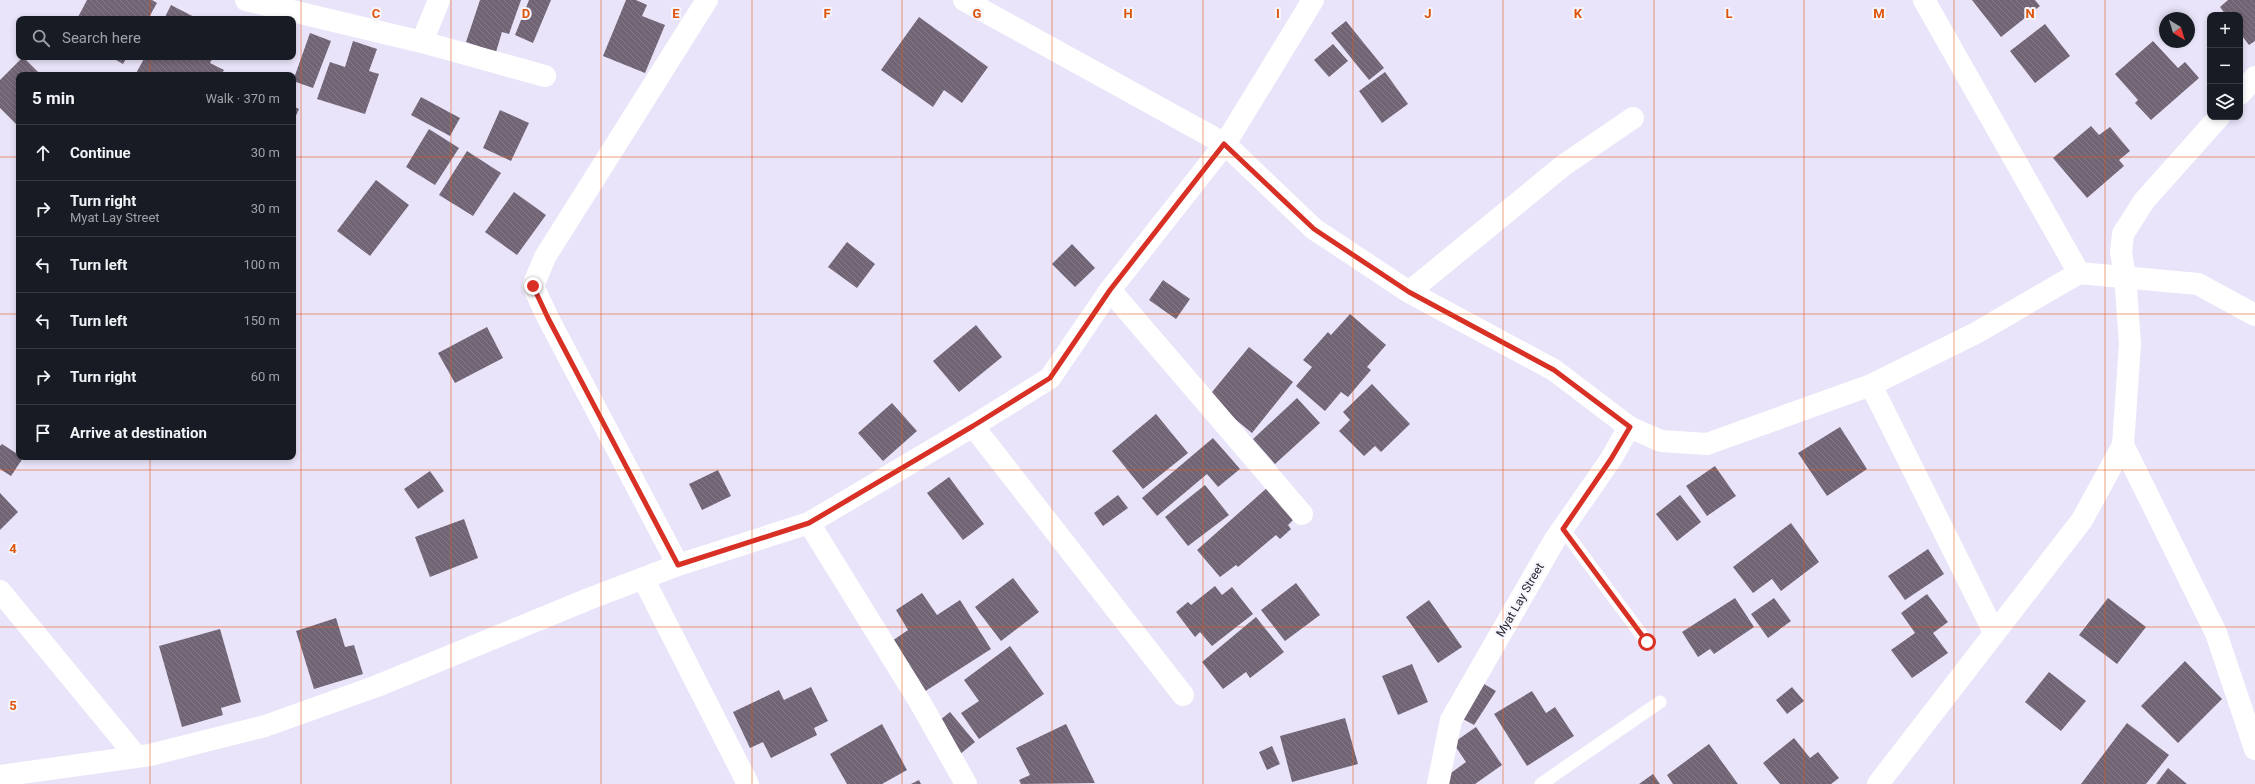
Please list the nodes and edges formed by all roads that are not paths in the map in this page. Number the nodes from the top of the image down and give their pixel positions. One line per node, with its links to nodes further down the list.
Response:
1 (246, 0): 7 (street)
2 (439, 0): 7 (street)
3 (707, 0): 26 (street)
4 (964, 0): 13 (street)
5 (1313, 0): 13 (street)
6 (1924, 0): 14 (street)
7 (422, 42): 8 (street)
8 (545, 76)
9 (2255, 77): 10 (street)
10 (2243, 91)
11 (1633, 118): 17 (street)
12 (2216, 120): 15 (street)
13 (1224, 144): 16 (street); 17 (street)
14 (2079, 273): 15 (street); 19 (street)
15 (2125, 276): 18 (street); 22 (street)
16 (1110, 290): 20 (street); 23 (street)
17 (1409, 292): 21 (street)
18 (2255, 315)
19 (1871, 385): 21 (street); 29 (street)
20 (973, 426): 24 (street); 31 (street)
21 (1630, 427): 25 (street, Myat Lay Street)
22 (2123, 445): 29 (street); 33 (street)
23 (1302, 514)
24 (809, 523): 26 (street); 37 (street)
25 (1563, 529): 30 (lane); 38 (street, Myat Lay Street)
26 (678, 565): 27 (street)
27 (643, 578): 34 (street); 36 (street)
28 (0, 591): 34 (street)
29 (1994, 632): 40 (street)
30 (1647, 642)
31 (1183, 695)
32 (1660, 702): 39 (lane)
33 (2255, 749)
34 (136, 756): 35 (street)
35 (0, 776)
36 (748, 784)
37 (966, 784)
38 (1438, 784)
39 (1541, 784)
40 (1878, 784)

